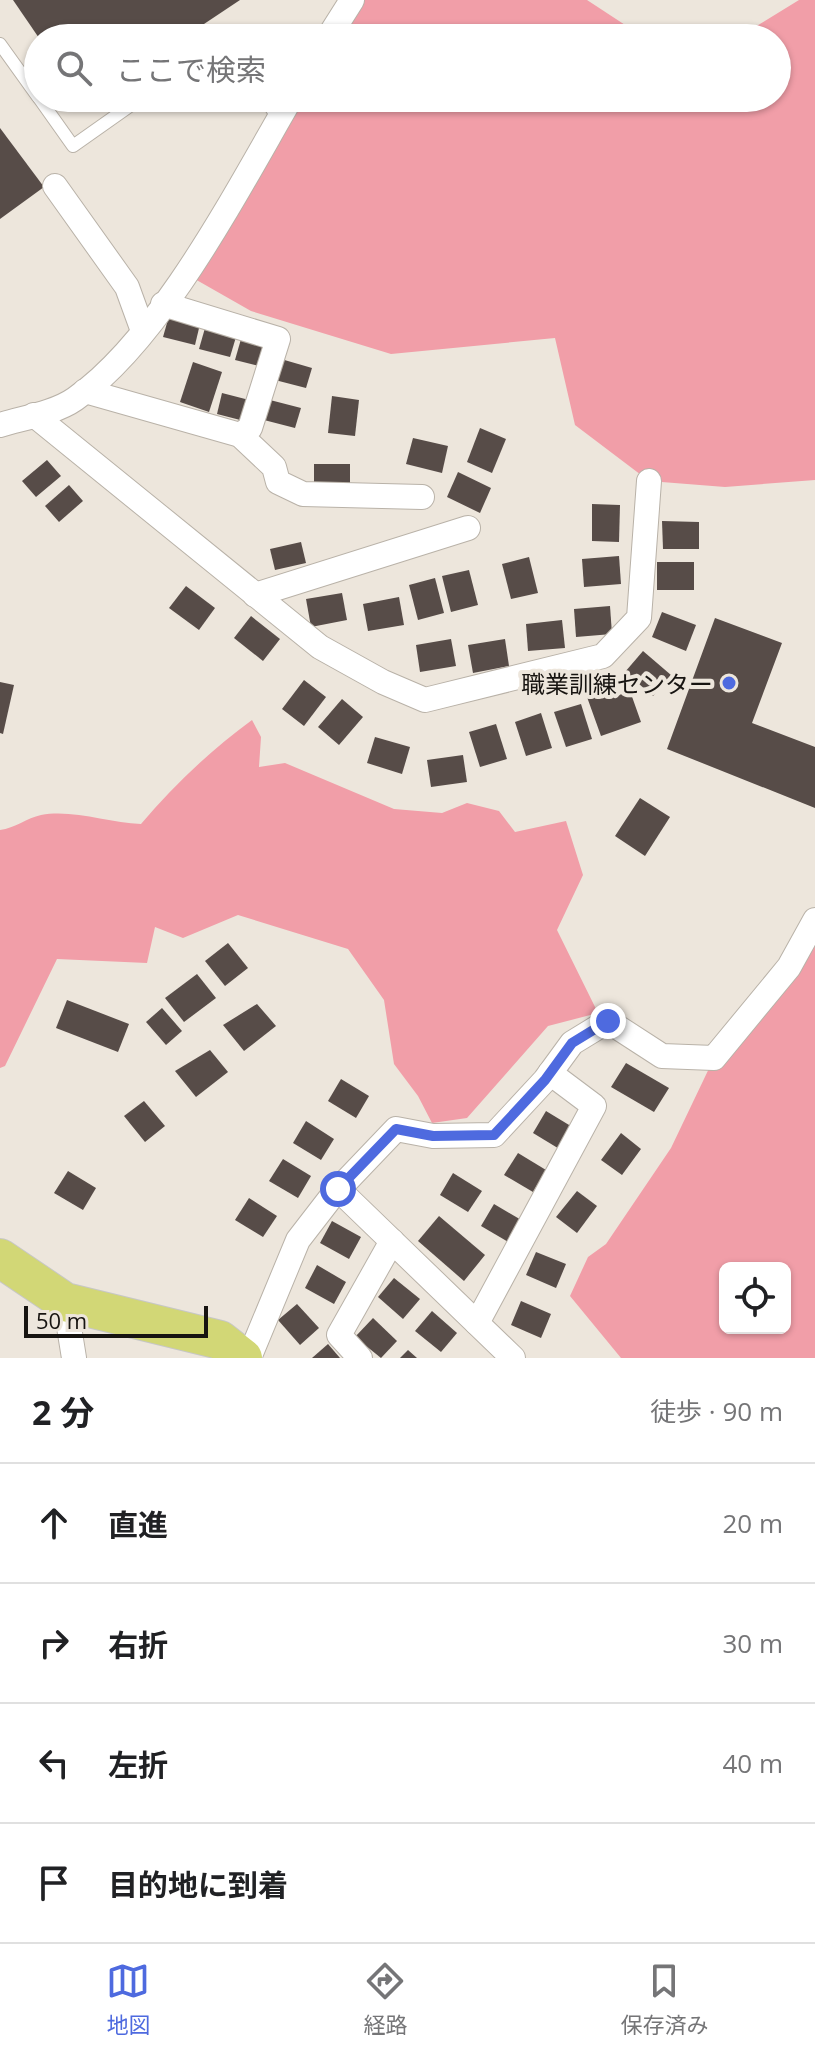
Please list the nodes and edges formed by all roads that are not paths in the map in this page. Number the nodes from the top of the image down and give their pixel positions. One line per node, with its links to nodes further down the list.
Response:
1 (352, 0): 2 (street)
2 (337, 24)
3 (0, 44): 4 (lane)
4 (24, 78)
5 (48, 112): 6 (lane)
6 (121, 112)
7 (283, 112): 9 (street)
8 (55, 186): 10 (street)
9 (163, 304): 10 (street); 14 (street)
10 (143, 331): 11 (street)
11 (85, 391): 12 (street); 14 (street)
12 (34, 415): 13 (street); 18 (street)
13 (0, 425)
14 (240, 435): 16 (street)
15 (649, 481): 18 (street)
16 (422, 497)
17 (468, 528): 18 (street)
18 (255, 595)
19 (815, 920): 20 (street)
20 (550, 1073): 21 (street); 25 (street)
21 (338, 1189): 22 (street); 27 (street)
22 (392, 1241): 25 (street); 28 (street)
23 (0, 1258): 24 (main road)
24 (65, 1302): 26 (street); 27 (main road)
25 (477, 1323): 29 (street)
26 (74, 1358)
27 (246, 1358)
28 (360, 1358)
29 (513, 1358)

